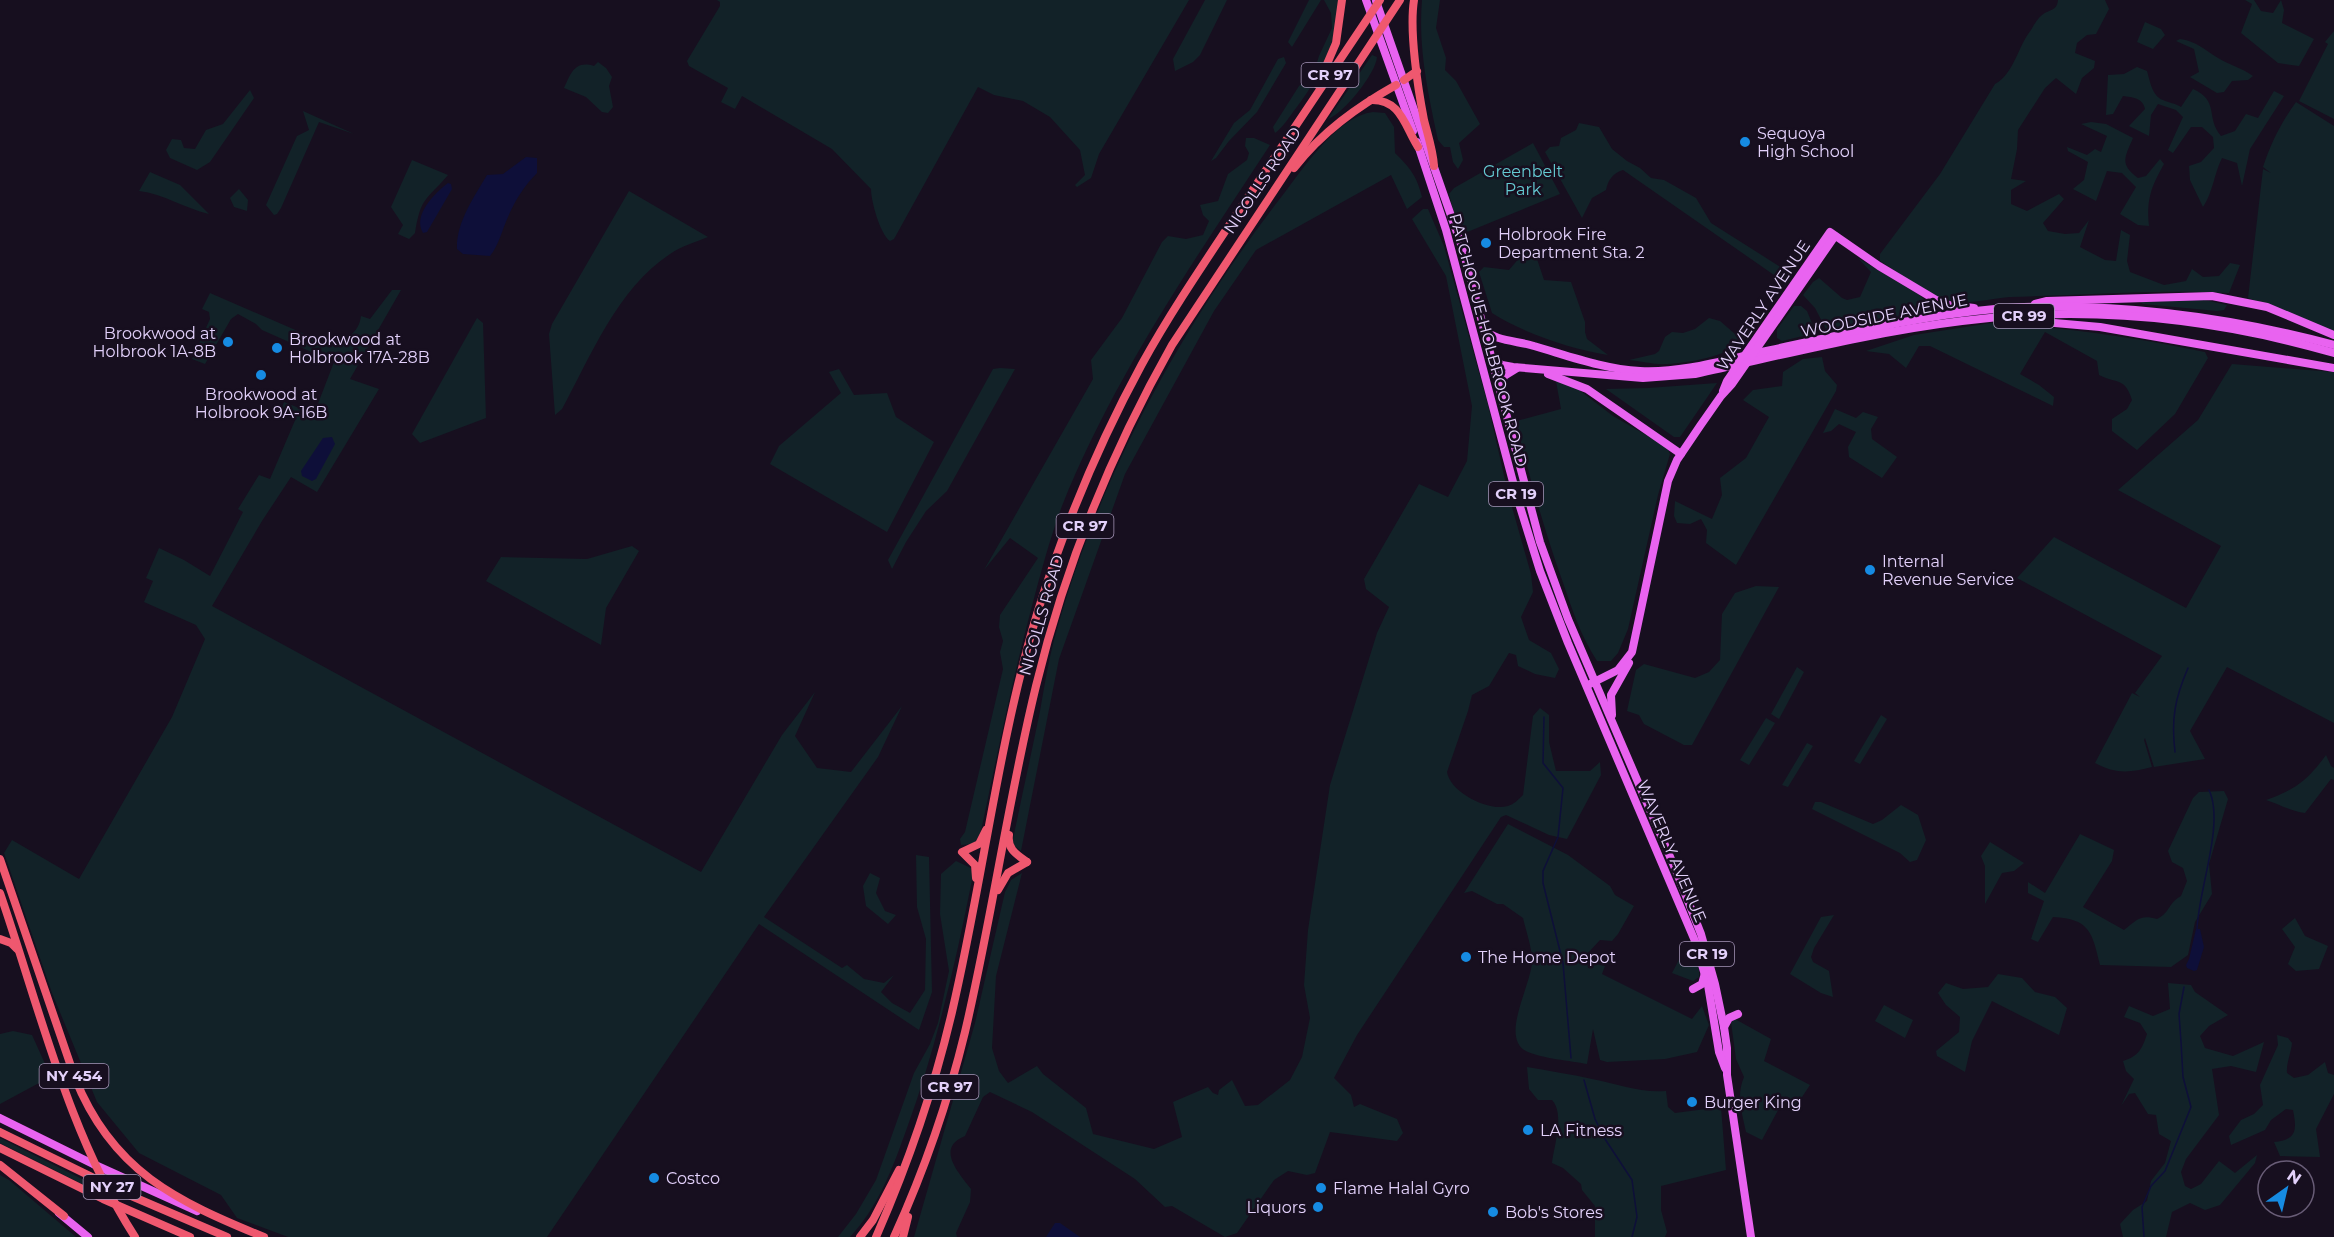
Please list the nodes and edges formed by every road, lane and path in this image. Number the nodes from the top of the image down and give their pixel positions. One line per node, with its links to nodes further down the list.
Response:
1 (1342, 0): 9 (highway)
2 (1366, 0): 7 (main road, PATCHOGUE-HOLBROOK ROAD / CR 19)
3 (1378, 0): 7 (main road, PATCHOGUE-HOLBROOK ROAD / CR 19); 9 (highway, NICOLLS ROAD / CR 97)
4 (1400, 0): 12 (highway, NICOLLS ROAD / CR 97)
5 (1414, 0): 6 (highway)
6 (1417, 70): 7 (highway); 11 (highway)
7 (1400, 82): 8 (highway); 10 (main road, PATCHOGUE-HOLBROOK ROAD / CR 19); 11 (main road, PATCHOGUE-HOLBROOK ROAD / CR 19)
8 (1371, 100): 10 (highway); 12 (highway)
9 (1297, 125): 36 (highway, NICOLLS ROAD / CR 97)
10 (1418, 147): 20 (main road, PATCHOGUE-HOLBROOK ROAD / CR 19)
11 (1434, 166): 17 (main road, PATCHOGUE-HOLBROOK ROAD / CR 19)
12 (1250, 226): 35 (highway, NICOLLS ROAD / CR 97)
13 (2022, 308): 14 (main road, WOODSIDE AVENUE / CR 99); 16 (main road, WOODSIDE AVENUE / CR 99); 19 (main road)
14 (1996, 309): 21 (main road, WOODSIDE AVENUE / CR 99); 30 (main road, WAVERLY AVENUE)
15 (1990, 318): 16 (main road, WOODSIDE AVENUE / CR 99); 21 (main road, WOODSIDE AVENUE / CR 99); 28 (main road)
16 (2220, 323): 18 (main road, WOODSIDE AVENUE / CR 99)
17 (1483, 328): 22 (main road, WOODSIDE AVENUE / CR 99); 25 (main road, PATCHOGUE-HOLBROOK ROAD / CR 19)
18 (2248, 328): 23 (main road, WOODSIDE AVENUE / CR 99); 24 (main road, WOODSIDE AVENUE / CR 99)
19 (2334, 335)
20 (1476, 340): 25 (main road, CR 99); 33 (main road, PATCHOGUE-HOLBROOK ROAD / CR 19)
21 (1829, 341): 22 (main road, WOODSIDE AVENUE / CR 99)
22 (1819, 344): 27 (main road, WOODSIDE AVENUE / CR 99)
23 (2334, 345)
24 (2334, 353)
25 (1491, 358): 26 (main road, WOODSIDE AVENUE / CR 99); 29 (main road, PATCHOGUE-HOLBROOK ROAD / CR 19)
26 (1517, 368): 27 (main road, WOODSIDE AVENUE / CR 99); 29 (main road)
27 (1530, 368): 30 (main road)
28 (2334, 368)
29 (1500, 393): 32 (main road, PATCHOGUE-HOLBROOK ROAD / CR 19)
30 (1681, 454): 31 (main road, WAVERLY AVENUE)
31 (1631, 656): 32 (main road); 34 (main road, WAVERLY AVENUE)
32 (1595, 682): 33 (main road); 34 (main road, WAVERLY AVENUE / CR 19)
33 (1586, 686): 44 (main road, WAVERLY AVENUE / CR 19)
34 (1616, 732): 47 (main road, WAVERLY AVENUE / CR 19)
35 (1011, 809): 40 (highway, NICOLLS ROAD / CR 97); 40 (highway)
36 (993, 810): 39 (highway, NICOLLS ROAD / CR 97); 39 (highway)
37 (0, 859): 57 (highway, NY 454)
38 (0, 893): 41 (highway, NY 454)
39 (976, 896): 51 (highway, NICOLLS ROAD / CR 97)
40 (991, 907): 55 (highway, NICOLLS ROAD / CR 97)
41 (13, 930): 42 (highway); 43 (highway, NY 454)
42 (0, 938): 43 (highway)
43 (21, 953): 59 (highway, NY 454)
44 (1705, 972): 45 (main road); 48 (main road, WAVERLY AVENUE / CR 19)
45 (1693, 989)
46 (1738, 1014): 47 (main road)
47 (1724, 1027): 48 (main road, WAVERLY AVENUE / CR 19)
48 (1727, 1075): 67 (main road, WAVERLY AVENUE / CR 19)
49 (0, 1118): 57 (main road)
50 (0, 1132): 61 (highway, NY 27)
51 (917, 1134): 63 (highway); 64 (highway, NICOLLS ROAD / CR 97)
52 (0, 1148): 60 (highway, NY 27)
53 (0, 1165): 56 (highway)
54 (0, 1170): 56 (main road)
55 (918, 1180): 65 (highway, NICOLLS ROAD / CR 97); 66 (highway)
56 (64, 1216): 58 (main road)
57 (238, 1226): 62 (highway)
58 (88, 1237)
59 (135, 1237)
60 (190, 1237)
61 (227, 1237)
62 (264, 1237)
63 (860, 1237)
64 (876, 1237)
65 (894, 1237)
66 (903, 1237)
67 (1751, 1237)

